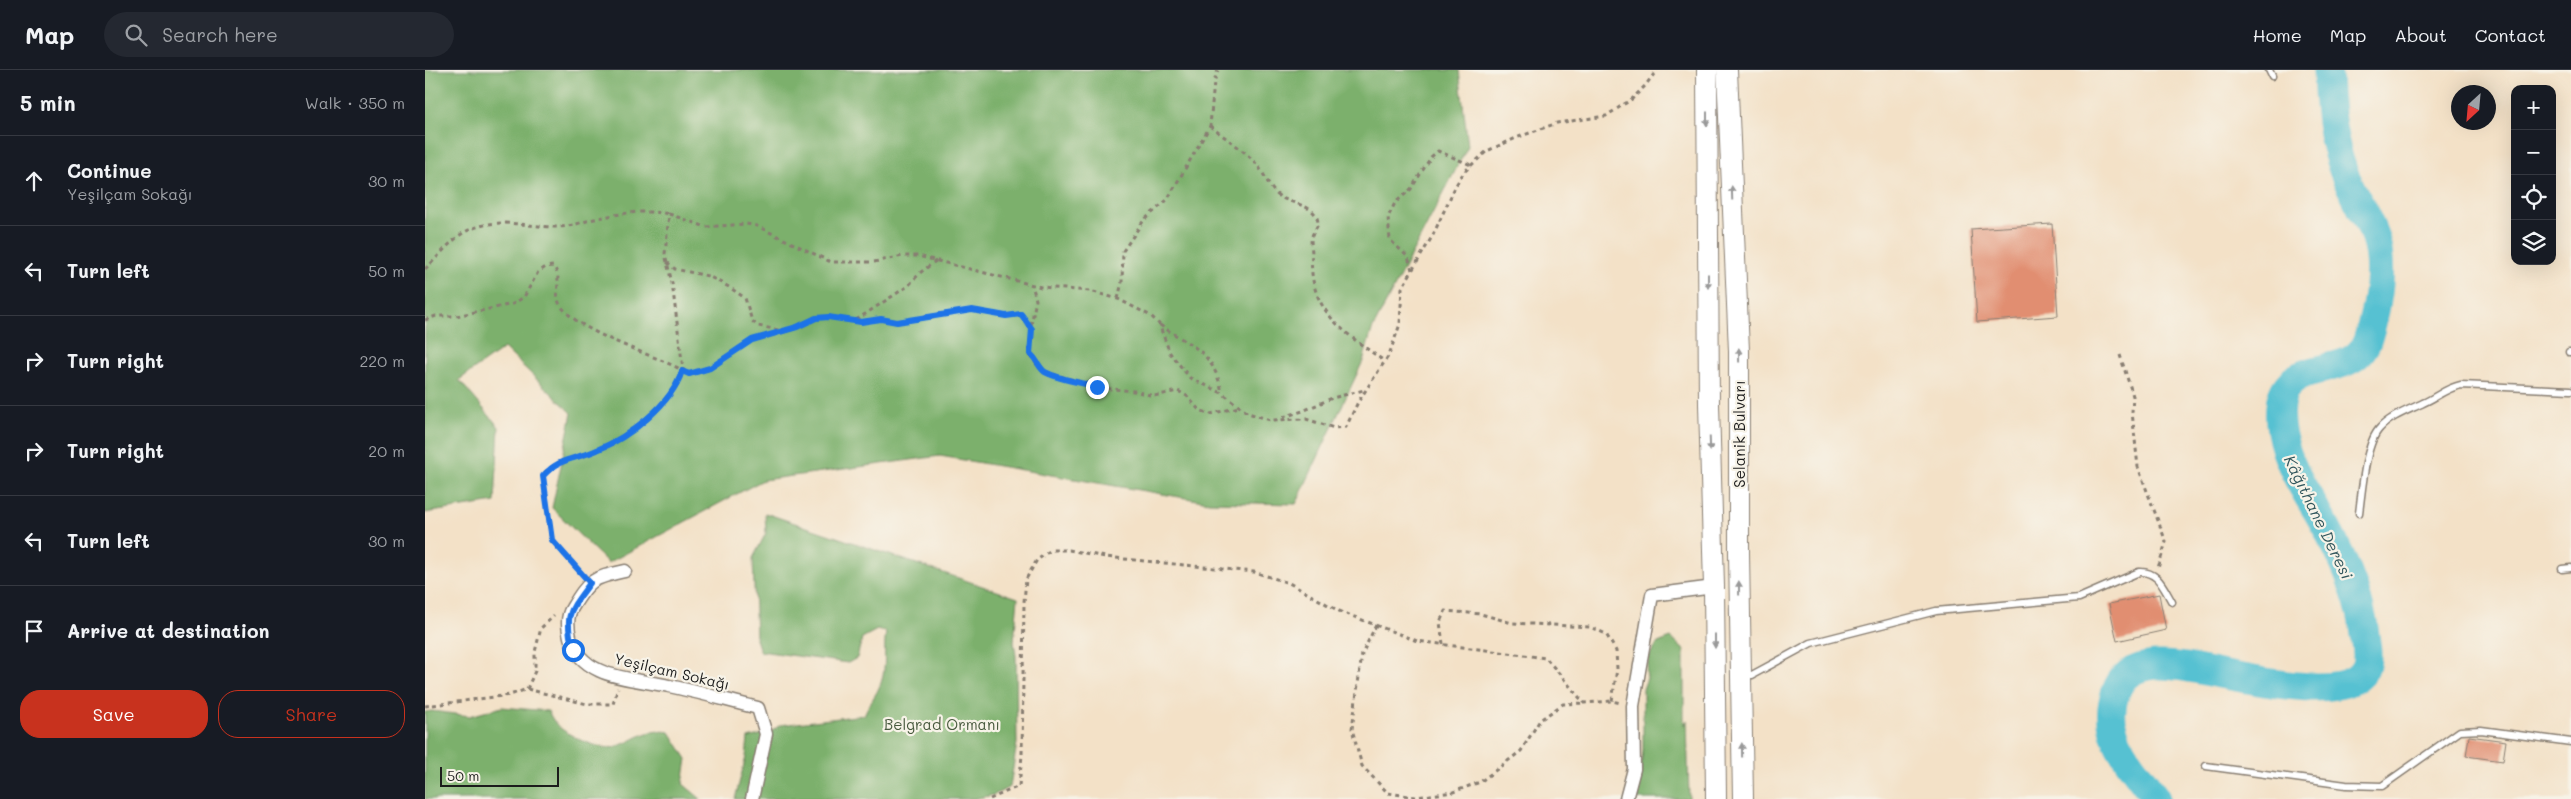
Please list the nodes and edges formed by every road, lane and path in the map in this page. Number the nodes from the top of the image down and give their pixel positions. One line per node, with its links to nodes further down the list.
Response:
1 (1218, 70): 5 (path)
2 (1657, 70): 6 (path)
3 (1707, 70): 33 (main road, Selanik Bulvarı, one-way to 33)
4 (1727, 70): 38 (main road, Selanik Bulvarı, one-way to 4)
5 (1210, 126): 13 (path); 20 (path)
6 (1471, 165): 11 (path); 11 (path)
7 (669, 214): 8 (path); 9 (path); 10 (path)
8 (937, 260): 12 (path); 15 (path)
9 (667, 261): 18 (path); 21 (path)
10 (425, 269)
11 (1412, 271): 20 (path)
12 (1032, 284): 13 (path); 17 (path)
13 (1118, 299): 16 (path)
14 (425, 320): 21 (path)
15 (855, 321): 17 (path); 18 (path)
16 (1159, 324): 24 (path); 24 (path)
17 (1031, 327): 25 (path)
18 (785, 331): 21 (path)
19 (2120, 354): 31 (path)
20 (1384, 361): 22 (path)
21 (682, 371): 32 (path)
22 (1365, 390): 26 (path); 26 (path)
23 (2571, 390): 27 (lane)
24 (1222, 393): 25 (path)
25 (1239, 407): 26 (path)
26 (1277, 419)
27 (2359, 513)
28 (2571, 568): 29 (lane)
29 (2562, 569)
30 (625, 571): 32 (street)
31 (2156, 575): 34 (lane); 38 (lane)
32 (590, 583): 39 (street, Yeşilçam Sokağı)
33 (1714, 587): 44 (street); 50 (main road, Selanik Bulvarı, one-way to 50)
34 (2172, 602)
35 (556, 612): 40 (path)
36 (1377, 625): 37 (path); 42 (path); 48 (path)
37 (1443, 644): 41 (path); 42 (path)
38 (1741, 676): 51 (main road, Selanik Bulvarı, one-way to 38)
39 (621, 678): 40 (path); 47 (street, Yeşilçam Sokağı)
40 (527, 689): 43 (path)
41 (1612, 701): 42 (path); 44 (path)
42 (1584, 703)
43 (425, 706)
44 (1633, 706): 49 (street)
45 (2571, 742): 46 (lane)
46 (2206, 766)
47 (752, 799)
48 (990, 799)
49 (1626, 799)
50 (1716, 799)
51 (1743, 799)

